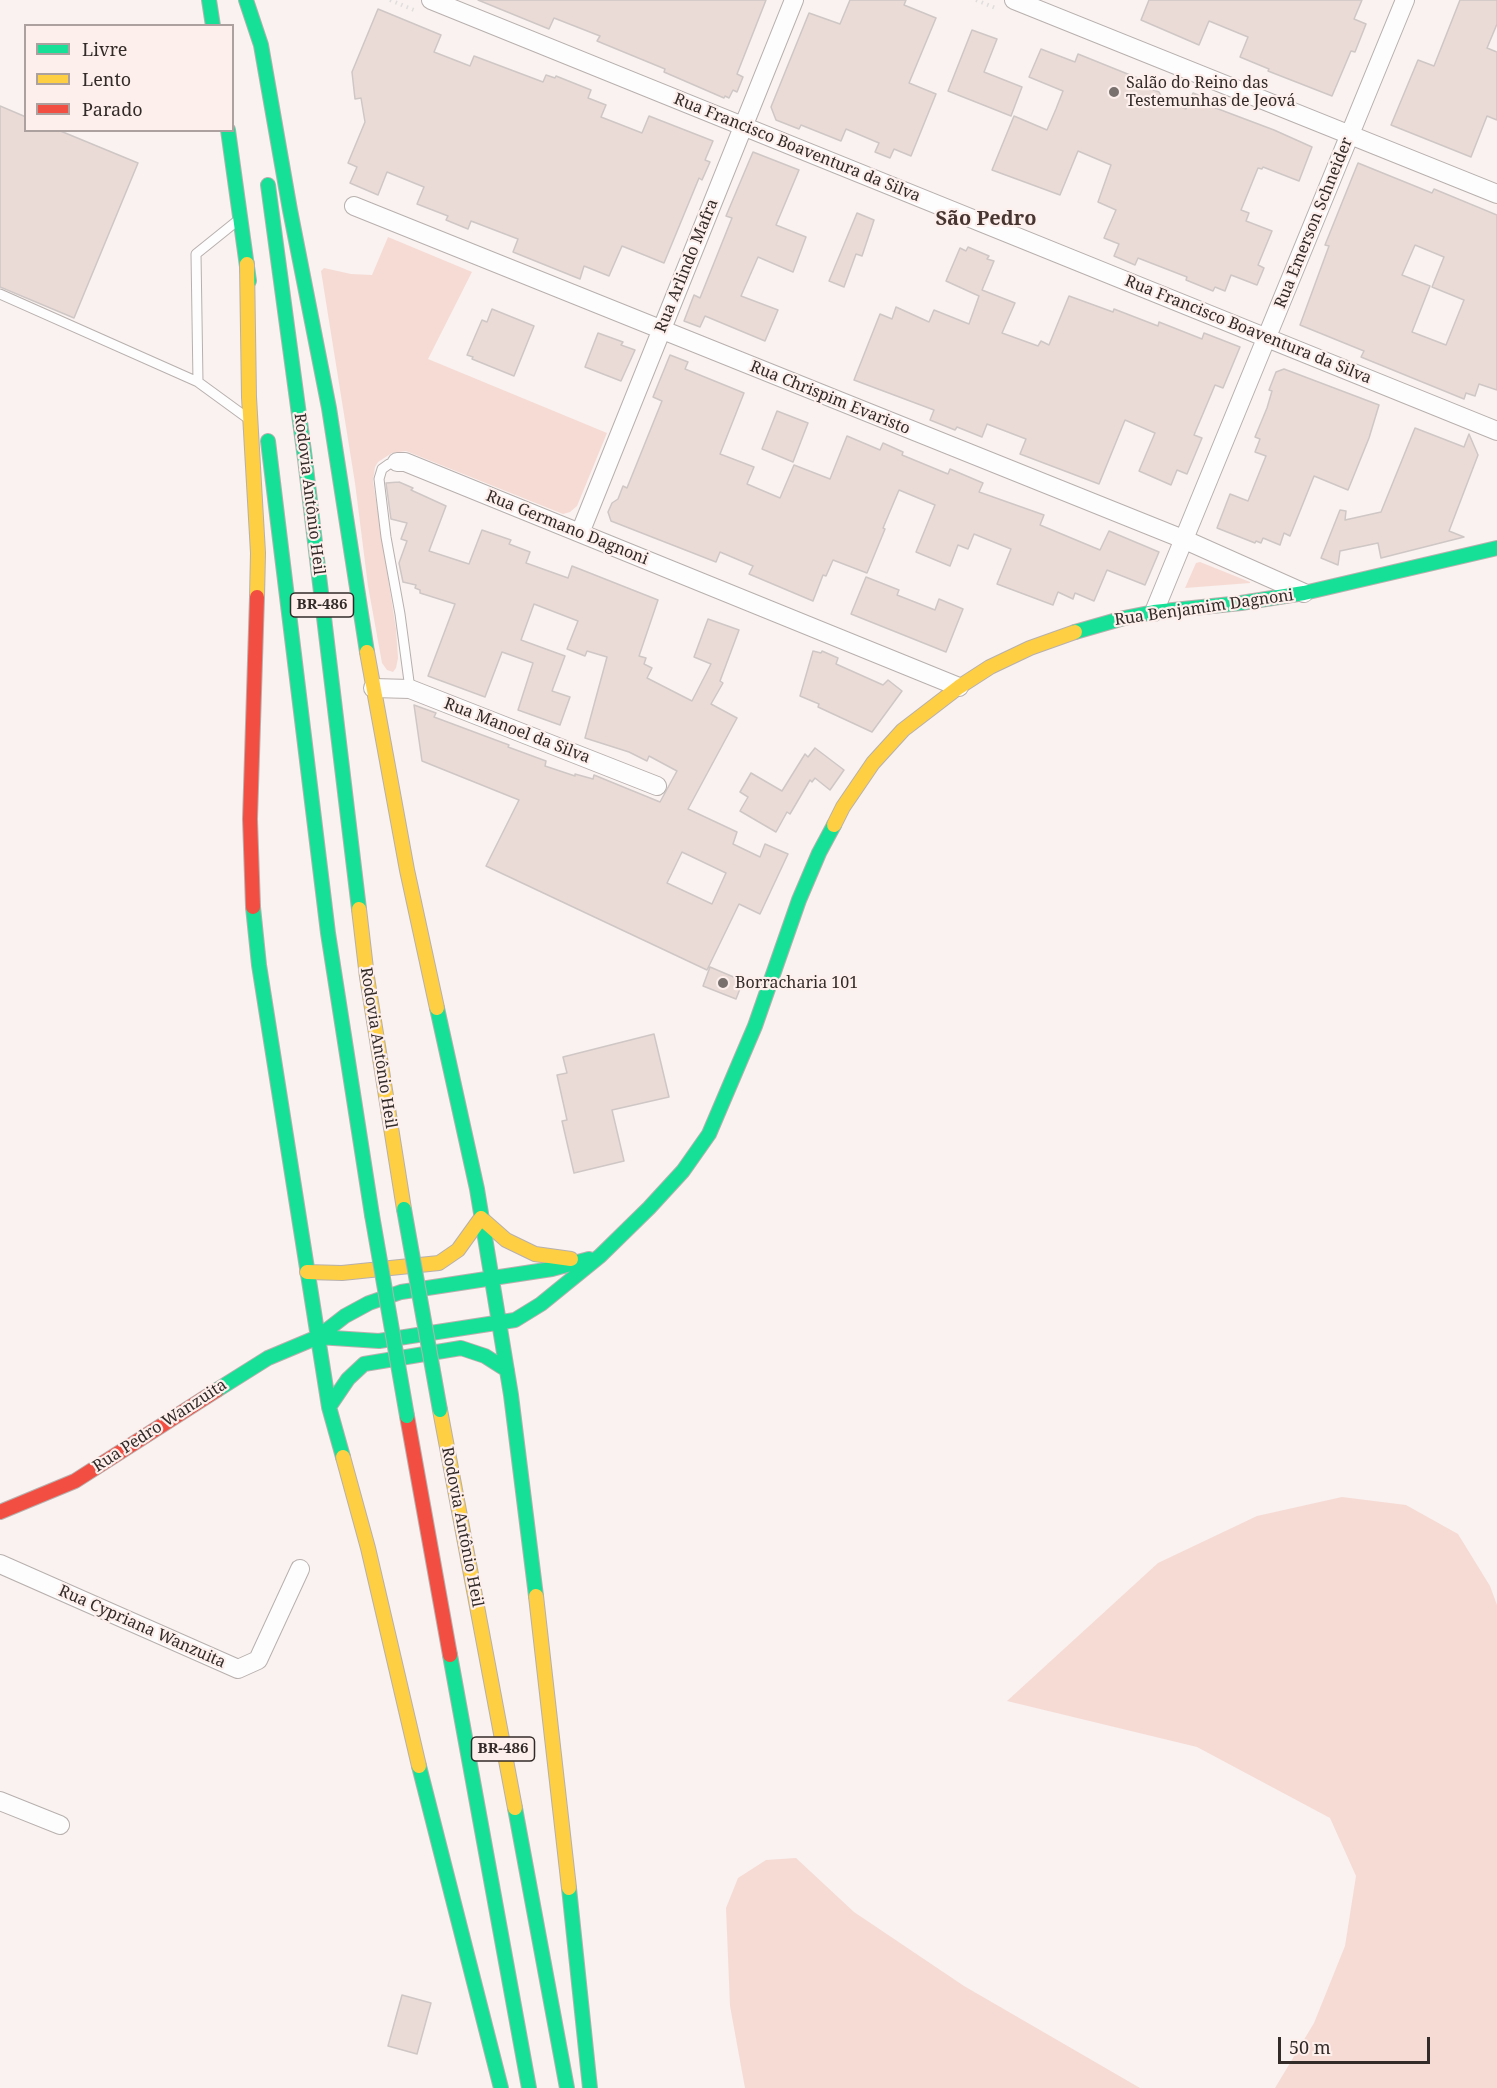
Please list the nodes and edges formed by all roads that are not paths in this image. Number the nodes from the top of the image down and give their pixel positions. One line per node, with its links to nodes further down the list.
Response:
1 (209, 0): 8 (main road)
2 (241, 0): 9 (main road)
3 (246, 0): 33 (main road)
4 (794, 0): 10 (street, Rua Arlindo Mafra)
5 (1405, 0): 12 (street, Rua Emerson Schneider)
6 (1006, 4): 12 (street)
7 (427, 7): 10 (street, Rua Francisco Boaventura da Silva)
8 (213, 24)
9 (251, 69)
10 (743, 126): 19 (street, Rua Arlindo Mafra); 20 (street, Rua Francisco Boaventura da Silva)
11 (228, 132): 16 (main road)
12 (1350, 135): 14 (street); 20 (street, Rua Emerson Schneider)
13 (266, 172): 51 (main road, Rodovia Antônio Heil / BR-486, bridge)
14 (1497, 194)
15 (354, 206): 19 (street, Rua Chrispim Evaristo)
16 (241, 218): 17 (main road); 21 (lane)
17 (247, 264): 22 (main road); 23 (main road)
18 (0, 294): 21 (lane)
19 (662, 331): 27 (street, Rua Arlindo Mafra); 28 (street, Rua Chrispim Evaristo)
20 (1267, 339): 25 (street, Rua Francisco Boaventura da Silva); 28 (street, Rua Emerson Schneider)
21 (198, 382): 23 (lane)
22 (262, 391)
23 (250, 421): 38 (main road)
24 (267, 426): 50 (main road, Rodovia Antônio Heil / BR-486, bridge)
25 (1497, 431)
26 (397, 462): 27 (street, Rua Germano Dagnoni); 34 (lane, Rua Germano Dagnoni)
27 (580, 533): 32 (street, Rua Germano Dagnoni)
28 (1183, 539): 30 (street, Rua Chrispim Evaristo); 31 (street, Rua Emerson Schneider)
29 (1497, 548): 30 (main road, Rua Benjamim Dagnoni)
30 (1304, 593): 31 (main road, Rua Benjamim Dagnoni)
31 (1154, 612): 32 (main road, Rua Benjamim Dagnoni)
32 (959, 687): 37 (main road, Rua Benjamim Dagnoni)
33 (373, 688): 34 (street, Rua Manoel da Silva); 36 (main road)
34 (410, 689): 35 (street, Rua Manoel da Silva)
35 (657, 786)
36 (482, 1218): 37 (main road); 38 (main road); 39 (main road)
37 (600, 1256): 39 (main road, Rua Benjamim Dagnoni); 40 (main road, Rua Benjamim Dagnoni)
38 (307, 1272): 41 (main road)
39 (491, 1277): 40 (main road); 41 (main road, Rua Benjamim Dagnoni)
40 (499, 1323): 41 (main road, Rua Benjamim Dagnoni); 42 (main road)
41 (318, 1337): 43 (main road); 44 (main road, Rua Pedro Wanzuita)
42 (507, 1370): 43 (main road); 52 (main road)
43 (329, 1407): 49 (main road)
44 (0, 1512)
45 (0, 1564): 46 (street, Rua Cypriana Wanzuita)
46 (300, 1569)
47 (0, 1801): 48 (street)
48 (60, 1825)
49 (501, 2088)
50 (529, 2088)
51 (567, 2088)
52 (590, 2088)

